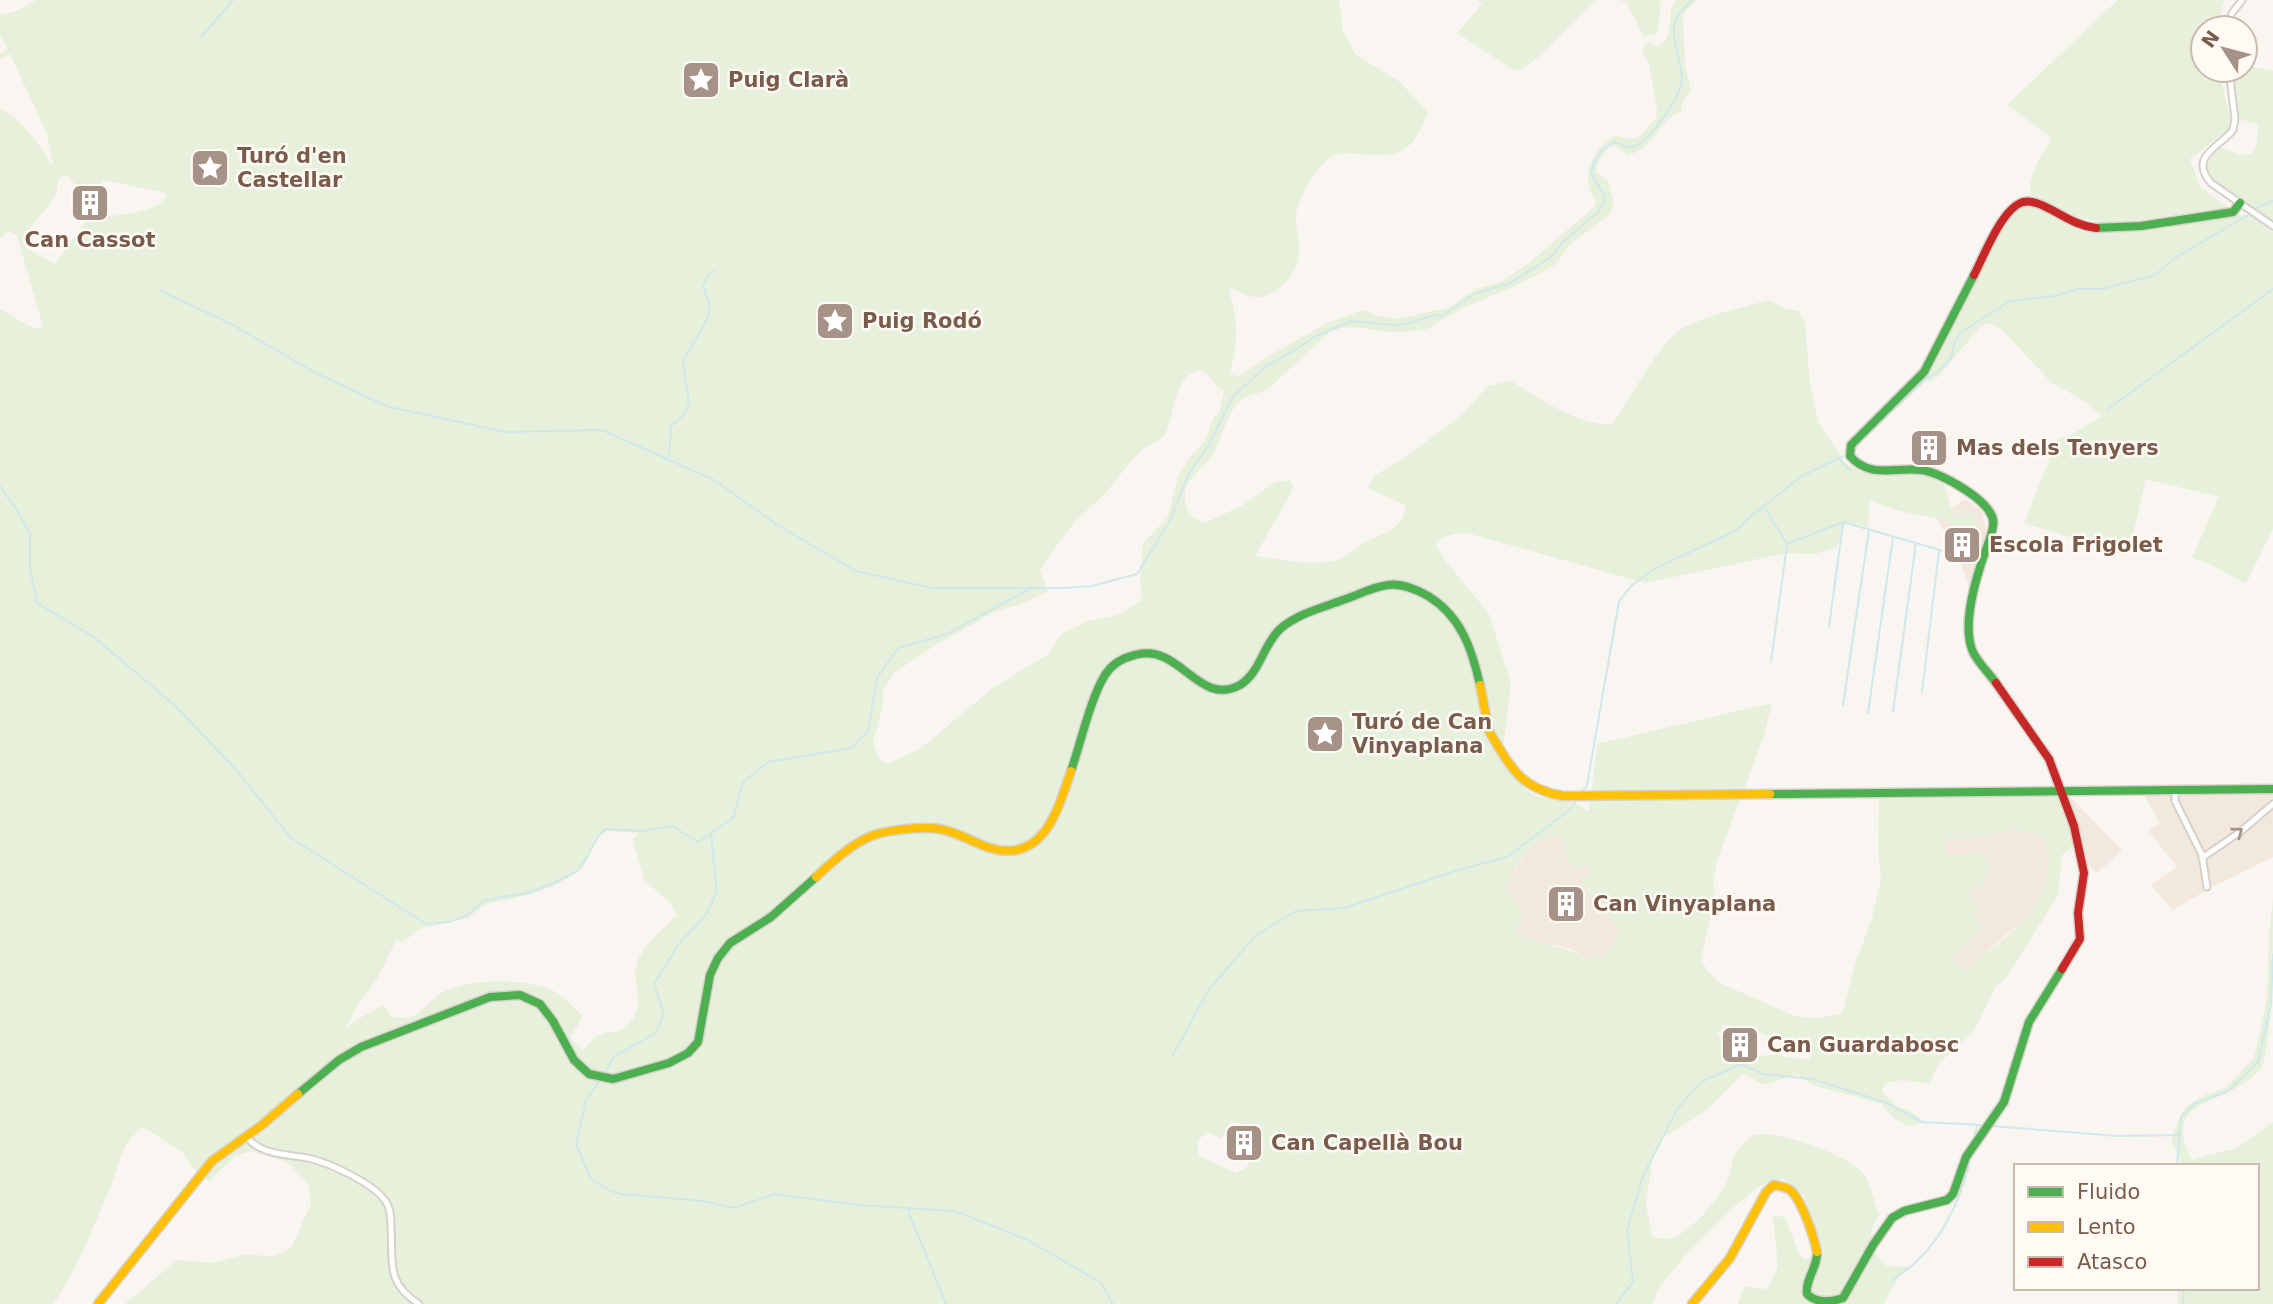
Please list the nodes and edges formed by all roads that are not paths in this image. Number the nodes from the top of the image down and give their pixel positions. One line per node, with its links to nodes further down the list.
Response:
1 (2231, 84): 2 (street)
2 (2240, 203): 3 (street); 4 (main road)
3 (2273, 226)
4 (2062, 789): 5 (main road); 10 (main road); 13 (main road)
5 (2175, 789): 6 (main road); 8 (street)
6 (2273, 789)
7 (2273, 804): 8 (street, one-way to 7)
8 (2202, 858): 9 (street)
9 (2207, 887)
10 (247, 1137): 11 (main road); 12 (street)
11 (99, 1304)
12 (419, 1304)
13 (1692, 1304)

